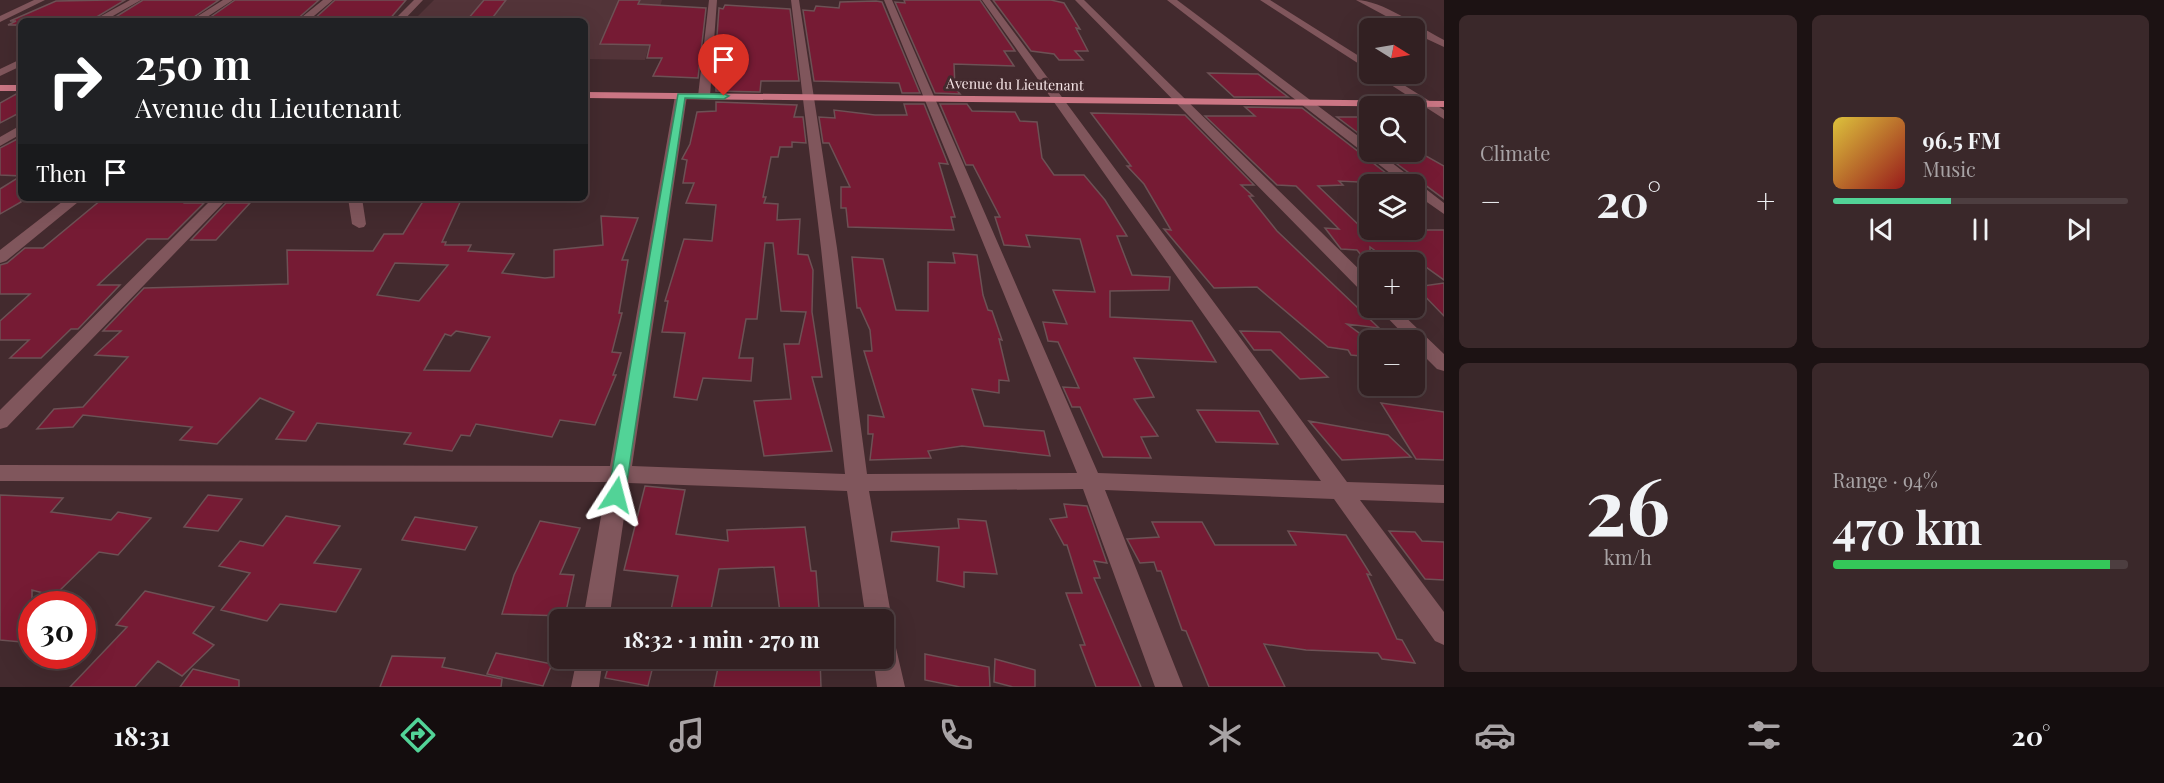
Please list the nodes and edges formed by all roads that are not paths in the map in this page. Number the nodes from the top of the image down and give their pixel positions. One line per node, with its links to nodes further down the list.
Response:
1 (41, 0): 19 (street)
2 (136, 0): 14 (street)
3 (229, 0): 15 (street)
4 (329, 0): 16 (street)
5 (419, 0): 17 (street)
6 (713, 0): 30 (street)
7 (795, 0): 31 (street)
8 (888, 0): 32 (street)
9 (986, 0): 33 (street)
10 (1079, 0): 34 (street)
11 (1171, 0): 35 (street)
12 (1264, 0): 22 (street)
13 (1360, 0): 18 (street)
14 (103, 18)
15 (200, 18)
16 (306, 18)
17 (401, 18)
18 (1394, 18)
19 (0, 19)
20 (1425, 34): 21 (street)
21 (1444, 44)
22 (1359, 61)
23 (18, 64): 24 (street)
24 (0, 73)
25 (1395, 84): 36 (street)
26 (0, 88): 27 (main road)
27 (18, 88)
28 (588, 94): 29 (main road, Avenue du Lieutenant)
29 (681, 96): 30 (main road, Avenue du Lieutenant); 54 (street)
30 (704, 96): 31 (main road, Avenue du Lieutenant)
31 (807, 98): 32 (main road, Avenue du Lieutenant); 56 (street)
32 (930, 98): 33 (main road, Avenue du Lieutenant); 55 (street)
33 (1056, 99): 34 (main road, Avenue du Lieutenant); 57 (street)
34 (1183, 101): 35 (main road, Avenue du Lieutenant); 49 (street)
35 (1304, 102): 36 (main road, Avenue du Lieutenant); 41 (street)
36 (1427, 104): 37 (main road, Avenue du Lieutenant); 38 (street)
37 (1444, 104)
38 (1444, 115)
39 (18, 131): 40 (street)
40 (0, 142)
41 (1399, 174)
42 (1425, 195): 46 (street)
43 (72, 201): 48 (street)
44 (218, 201): 52 (street)
45 (355, 201): 47 (street)
46 (1444, 210)
47 (359, 224)
48 (0, 258)
49 (1359, 279)
50 (1397, 318): 51 (street)
51 (1444, 365)
52 (0, 422)
53 (0, 473): 54 (street)
54 (620, 474): 56 (street); 59 (street)
55 (1090, 481): 56 (street); 57 (street); 66 (street)
56 (857, 483): 60 (street)
57 (1340, 489): 58 (street); 61 (street)
58 (1444, 494)
59 (598, 609)
60 (877, 609)
61 (1444, 633)
62 (588, 669): 64 (street)
63 (888, 669): 65 (street)
64 (585, 687)
65 (891, 687)
66 (1169, 687)

